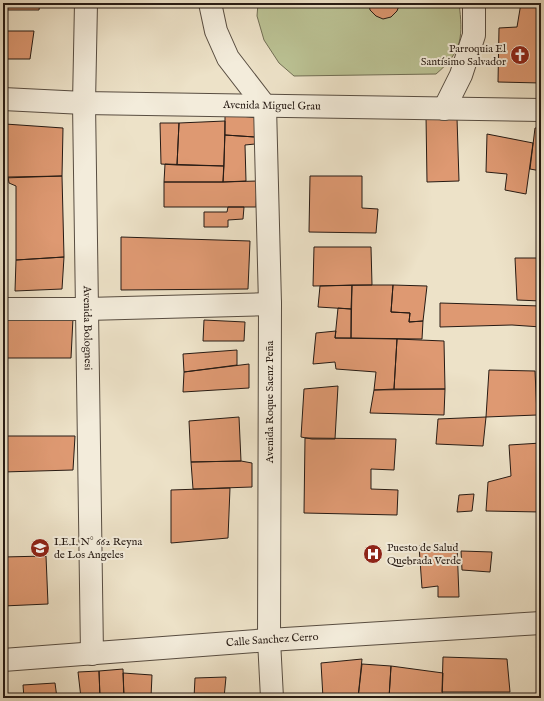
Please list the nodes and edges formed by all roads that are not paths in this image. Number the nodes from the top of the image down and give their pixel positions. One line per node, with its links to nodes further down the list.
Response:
1 (86, 3): 5 (street, Avenida Bolognesi)
2 (210, 3): 6 (street)
3 (474, 3): 7 (street)
4 (3, 99): 5 (street, Avenida Miguel Grau)
5 (84, 103): 6 (street, Avenida Miguel Grau); 11 (street, Avenida Bolognesi)
6 (265, 106): 7 (street, Avenida Miguel Grau); 9 (street, Avenida Roque Saenz Peña)
7 (444, 109): 8 (street, Avenida Miguel Grau)
8 (541, 110)
9 (270, 304): 11 (street); 13 (street, Avenida Roque Saenz Peña)
10 (3, 309): 11 (street)
11 (87, 309): 14 (street, Avenida Bolognesi)
12 (541, 623): 13 (street, Calle Sanchez Cerro)
13 (270, 640): 14 (street, Calle Sanchez Cerro); 16 (street, Avenida Roque Saenz Peña)
14 (92, 654): 15 (street, Calle Sanchez Cerro)
15 (3, 660)
16 (272, 698)

